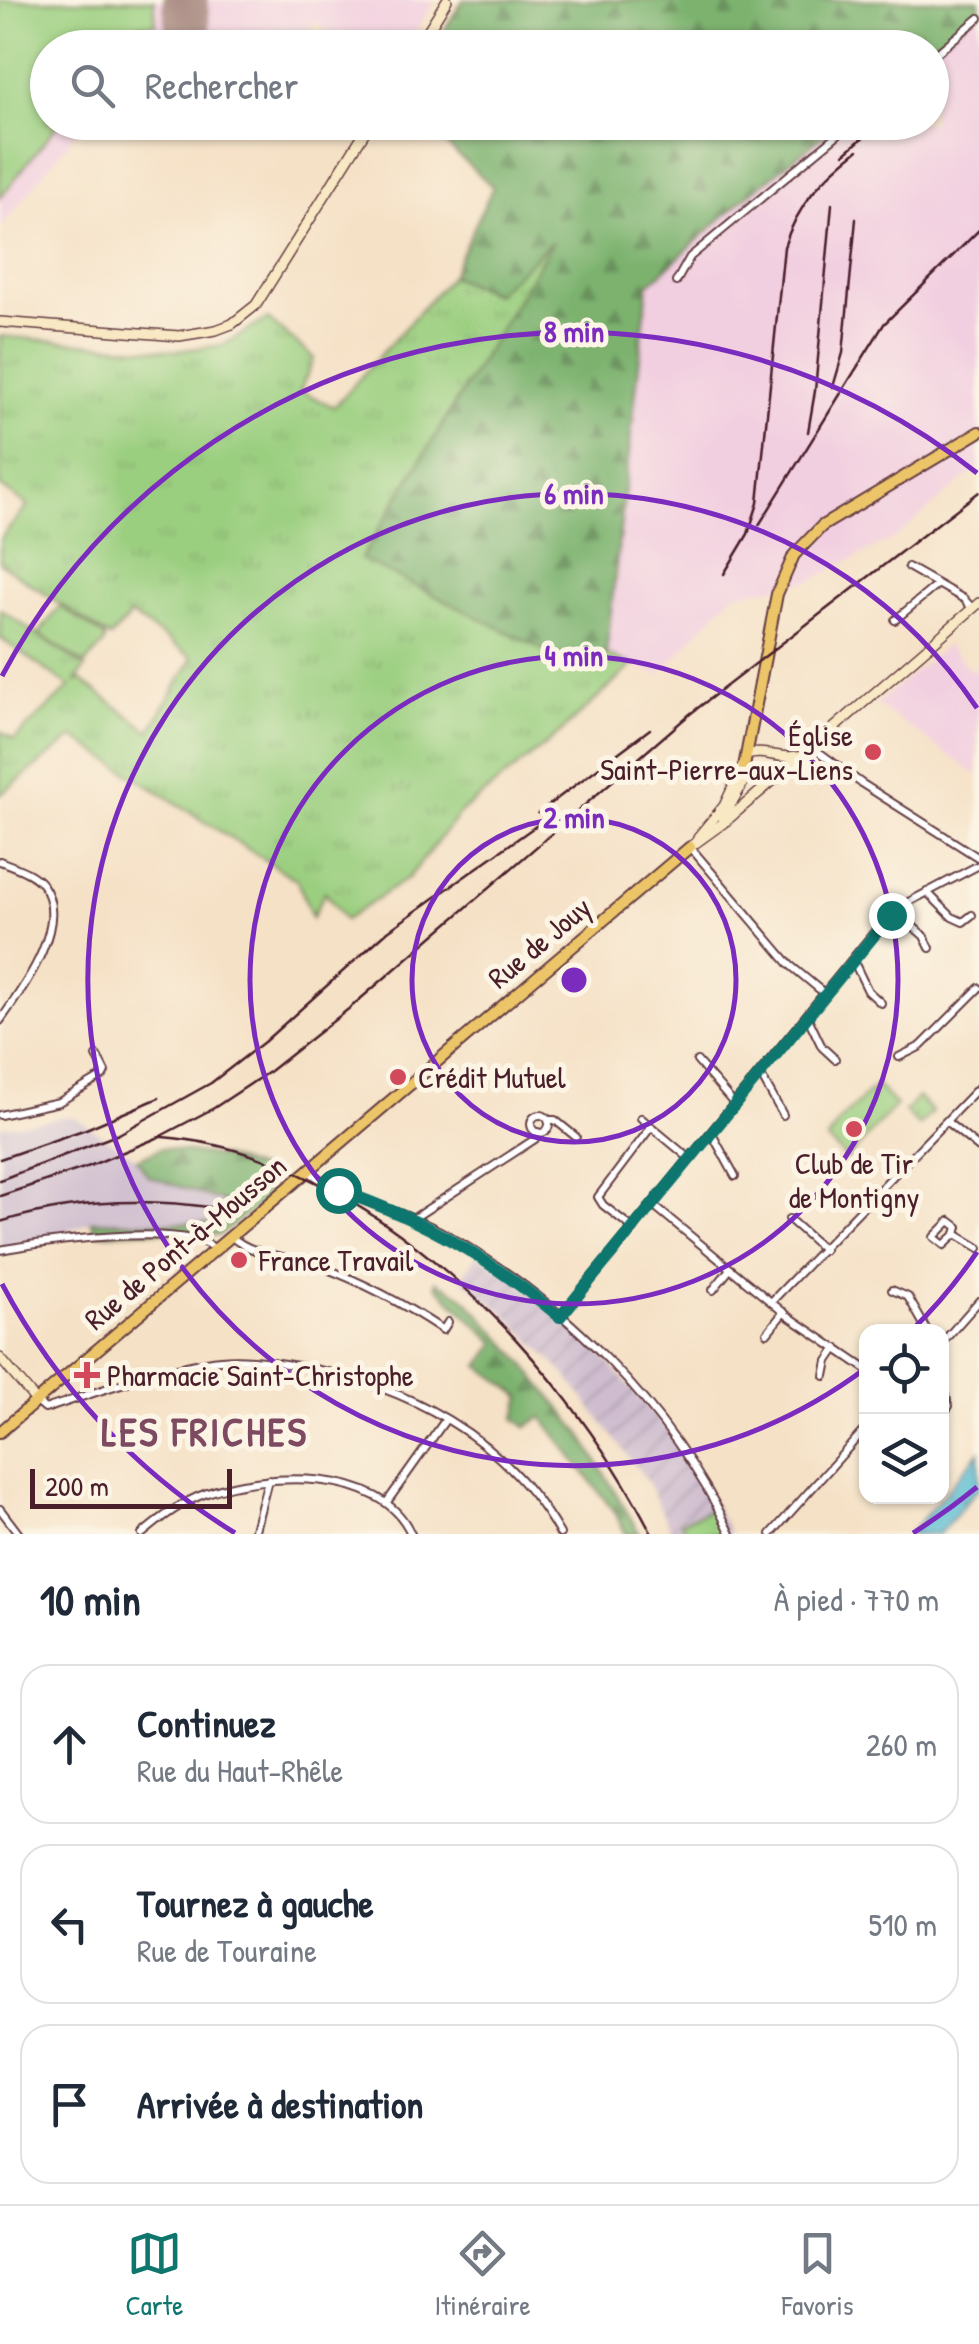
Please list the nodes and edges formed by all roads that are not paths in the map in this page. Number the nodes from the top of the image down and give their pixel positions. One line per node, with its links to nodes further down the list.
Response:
1 (446, 0): 3 (main road)
2 (979, 18): 4 (street)
3 (428, 30)
4 (949, 44)
5 (360, 140): 8 (main road)
6 (831, 140): 7 (street)
7 (676, 282)
8 (0, 322)
9 (979, 432): 14 (main road, Rue de Jouy)
10 (908, 567): 11 (street)
11 (938, 584): 12 (street); 13 (street)
12 (976, 606): 16 (main road, Rue de Jouy)
13 (894, 620)
14 (756, 706): 15 (main road); 17 (main road, Rue de Jouy)
15 (768, 752): 16 (main road); 17 (main road); 18 (main road)
16 (804, 752): 18 (main road, Rue de Jouy); 22 (street)
17 (745, 763): 18 (main road); 19 (main road, Rue de Jouy); 20 (main road)
18 (771, 782): 19 (main road, Rue de Jouy)
19 (710, 834): 20 (main road, Rue de Jouy)
20 (690, 846): 28 (street); 39 (main road, Rue de Jouy)
21 (0, 861): 32 (street)
22 (979, 862): 23 (street)
23 (927, 892): 24 (street); 25 (street)
24 (895, 911): 26 (street); 27 (street)
25 (972, 915)
26 (930, 948)
27 (853, 960): 28 (street); 30 (street)
28 (825, 994): 31 (street)
29 (977, 996): 34 (street)
30 (882, 1003)
31 (807, 1016): 35 (street); 37 (street)
32 (0, 1022)
33 (97, 1056): 42 (street)
34 (899, 1057)
35 (835, 1060)
36 (697, 1061): 40 (street)
37 (760, 1074): 40 (street); 41 (street)
38 (979, 1088): 45 (street)
39 (402, 1092): 52 (main road, Rue de Pont-à-Mousson)
40 (735, 1105): 48 (street)
41 (783, 1114)
42 (0, 1115)
43 (641, 1118): 46 (street)
44 (548, 1120): 47 (street); 47 (street); 49 (street)
45 (947, 1122): 50 (street); 63 (street)
46 (652, 1127): 51 (street); 57 (street)
47 (538, 1132): 55 (street)
48 (712, 1134): 51 (street); 53 (street)
49 (576, 1138)
50 (979, 1148)
51 (691, 1159): 54 (street)
52 (308, 1171): 55 (street); 59 (main road, Rue de Pont-à-Mousson)
53 (735, 1176)
54 (653, 1206): 57 (street); 64 (street)
55 (413, 1219): 71 (street)
56 (789, 1219): 63 (street)
57 (634, 1230): 71 (street)
58 (956, 1234): 60 (street)
59 (232, 1236): 62 (main road, Rue de Pont-à-Mousson); 72 (street)
60 (979, 1248)
61 (0, 1250): 62 (street)
62 (216, 1250): 80 (main road, Rue de Pont-à-Mousson)
63 (824, 1250): 68 (street)
64 (730, 1269): 65 (street); 68 (street)
65 (713, 1290)
66 (892, 1290): 73 (street)
67 (979, 1301): 70 (street)
68 (772, 1302): 69 (street)
69 (784, 1312): 74 (street); 76 (street)
70 (976, 1312): 75 (street)
71 (560, 1317): 92 (street)
72 (448, 1322)
73 (924, 1324)
74 (767, 1333)
75 (949, 1337)
76 (837, 1348): 78 (street); 79 (street)
77 (0, 1358): 80 (main road)
78 (859, 1363)
79 (825, 1376)
80 (37, 1402): 81 (street); 82 (main road, Rue de Pont-à-Mousson)
81 (446, 1419): 85 (street); 91 (street)
82 (0, 1432)
83 (859, 1436): 93 (street)
84 (268, 1480): 85 (street); 88 (street); 89 (street)
85 (388, 1502): 90 (street)
86 (0, 1509): 87 (street)
87 (20, 1534)
88 (142, 1534)
89 (254, 1534)
90 (410, 1534)
91 (560, 1534)
92 (731, 1534)
93 (771, 1534)

